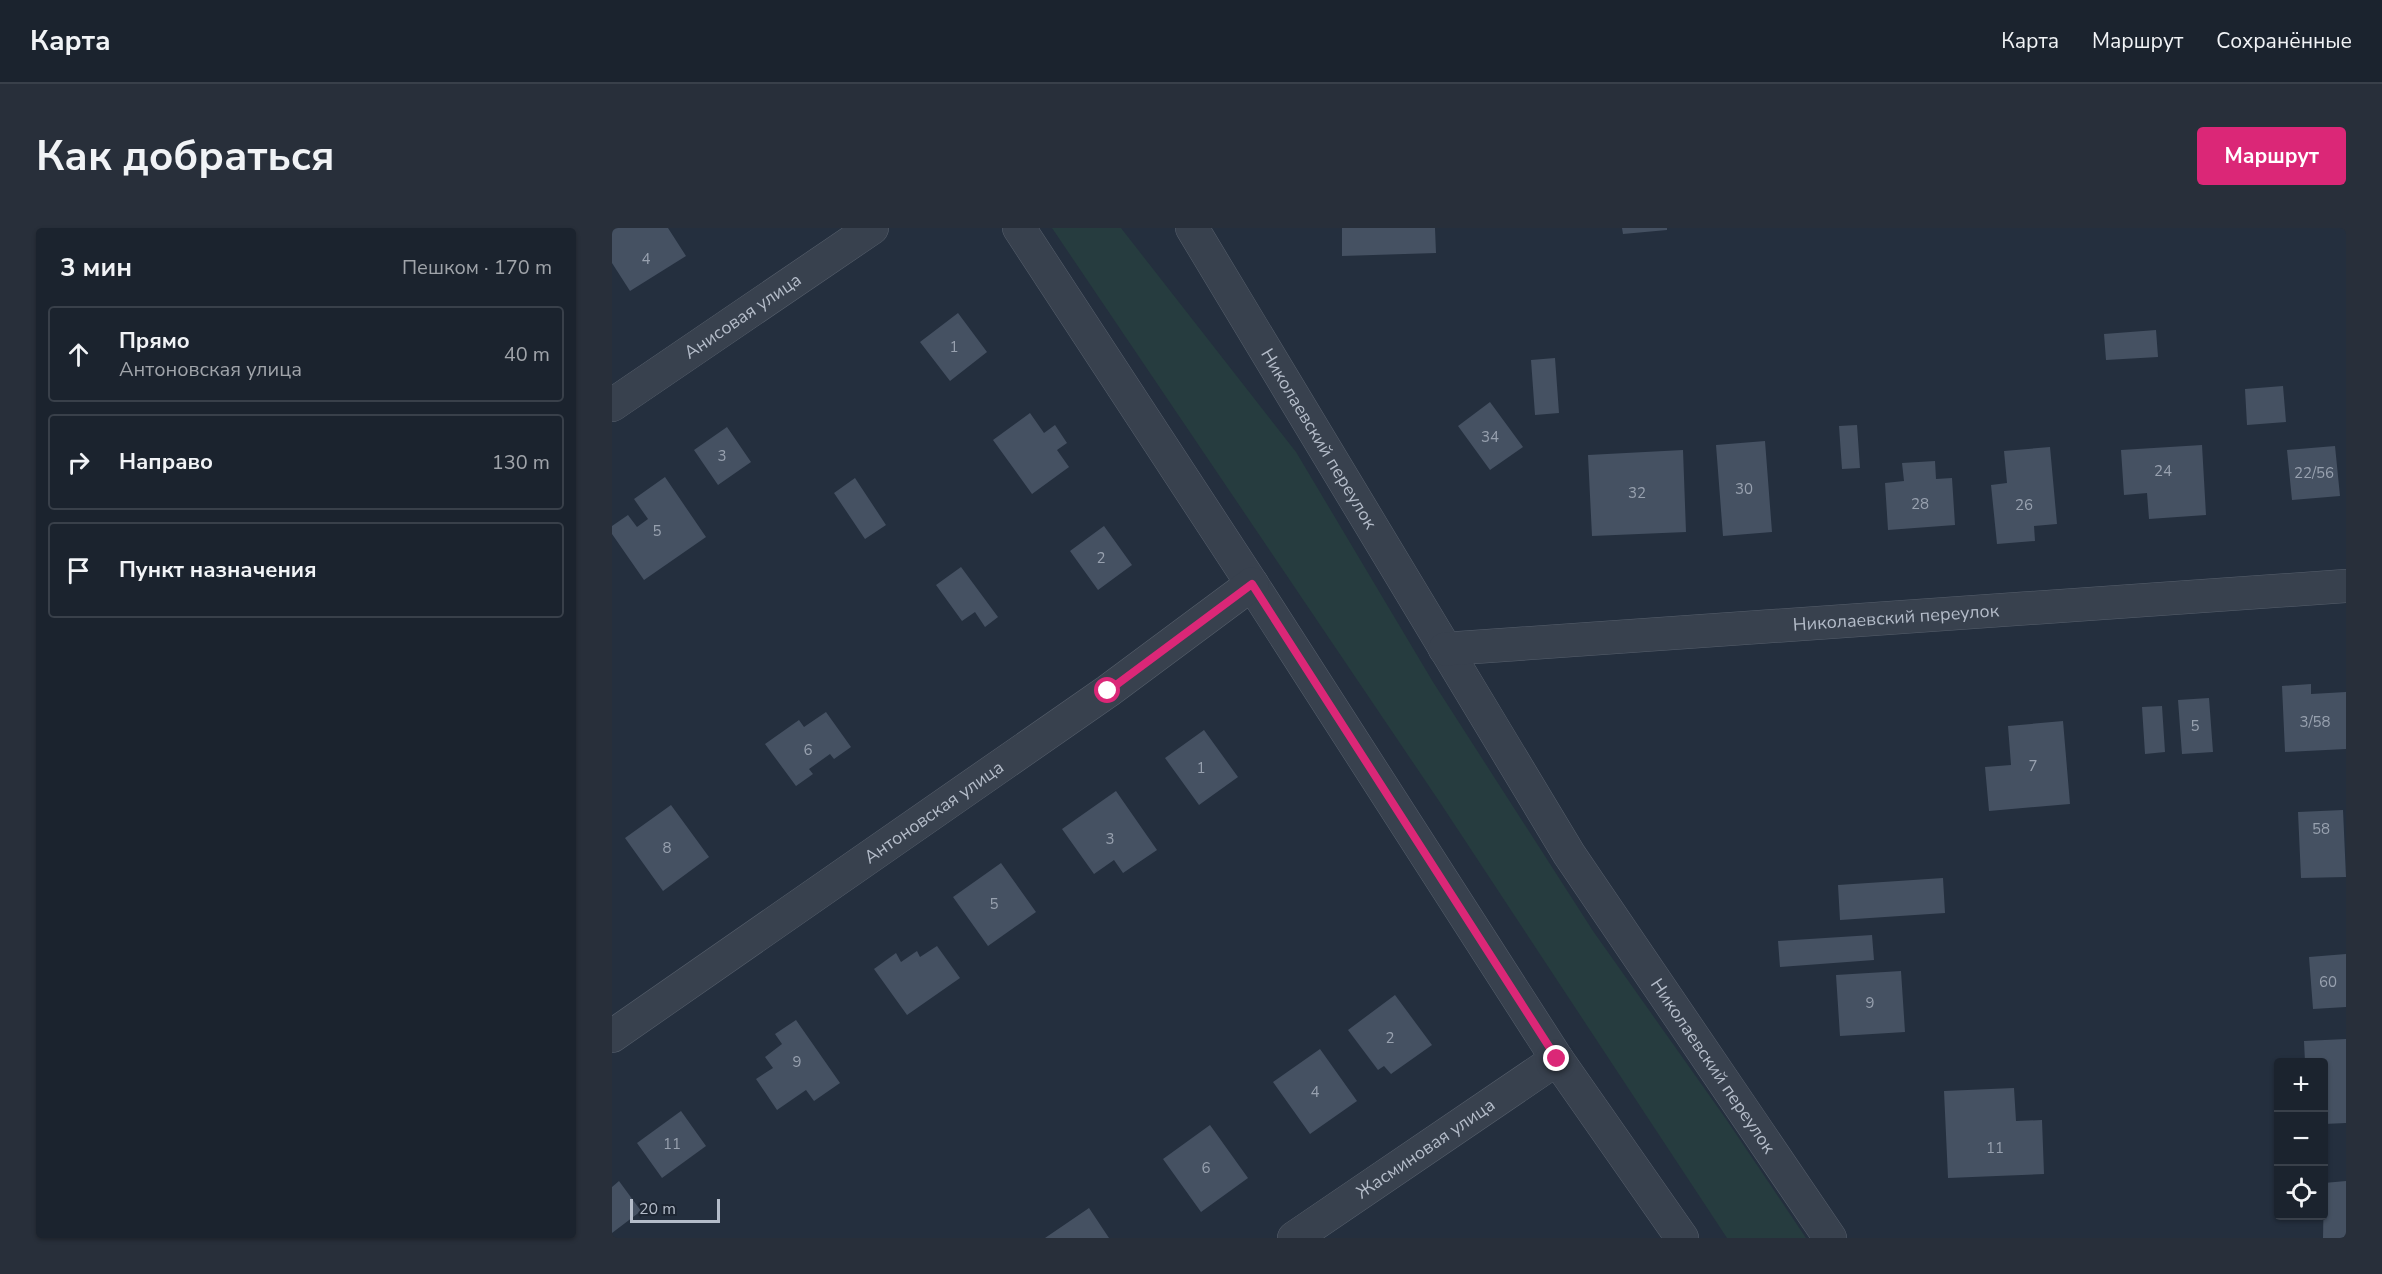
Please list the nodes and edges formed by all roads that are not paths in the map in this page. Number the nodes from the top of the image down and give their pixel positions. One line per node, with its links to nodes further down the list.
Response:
1 (872, 228): 4 (street, Анисовая улица)
2 (1019, 228): 5 (street)
3 (1192, 228): 7 (street, Николаевский переулок)
4 (612, 405)
5 (1252, 584): 8 (street, Антоновская улица); 9 (street)
6 (2346, 586): 7 (street, Николаевский переулок)
7 (1445, 649): 12 (street, Николаевский переулок)
8 (612, 1036)
9 (1557, 1059): 10 (street, Жасминовая улица); 11 (street)
10 (1294, 1238)
11 (1682, 1238)
12 (1830, 1238)

